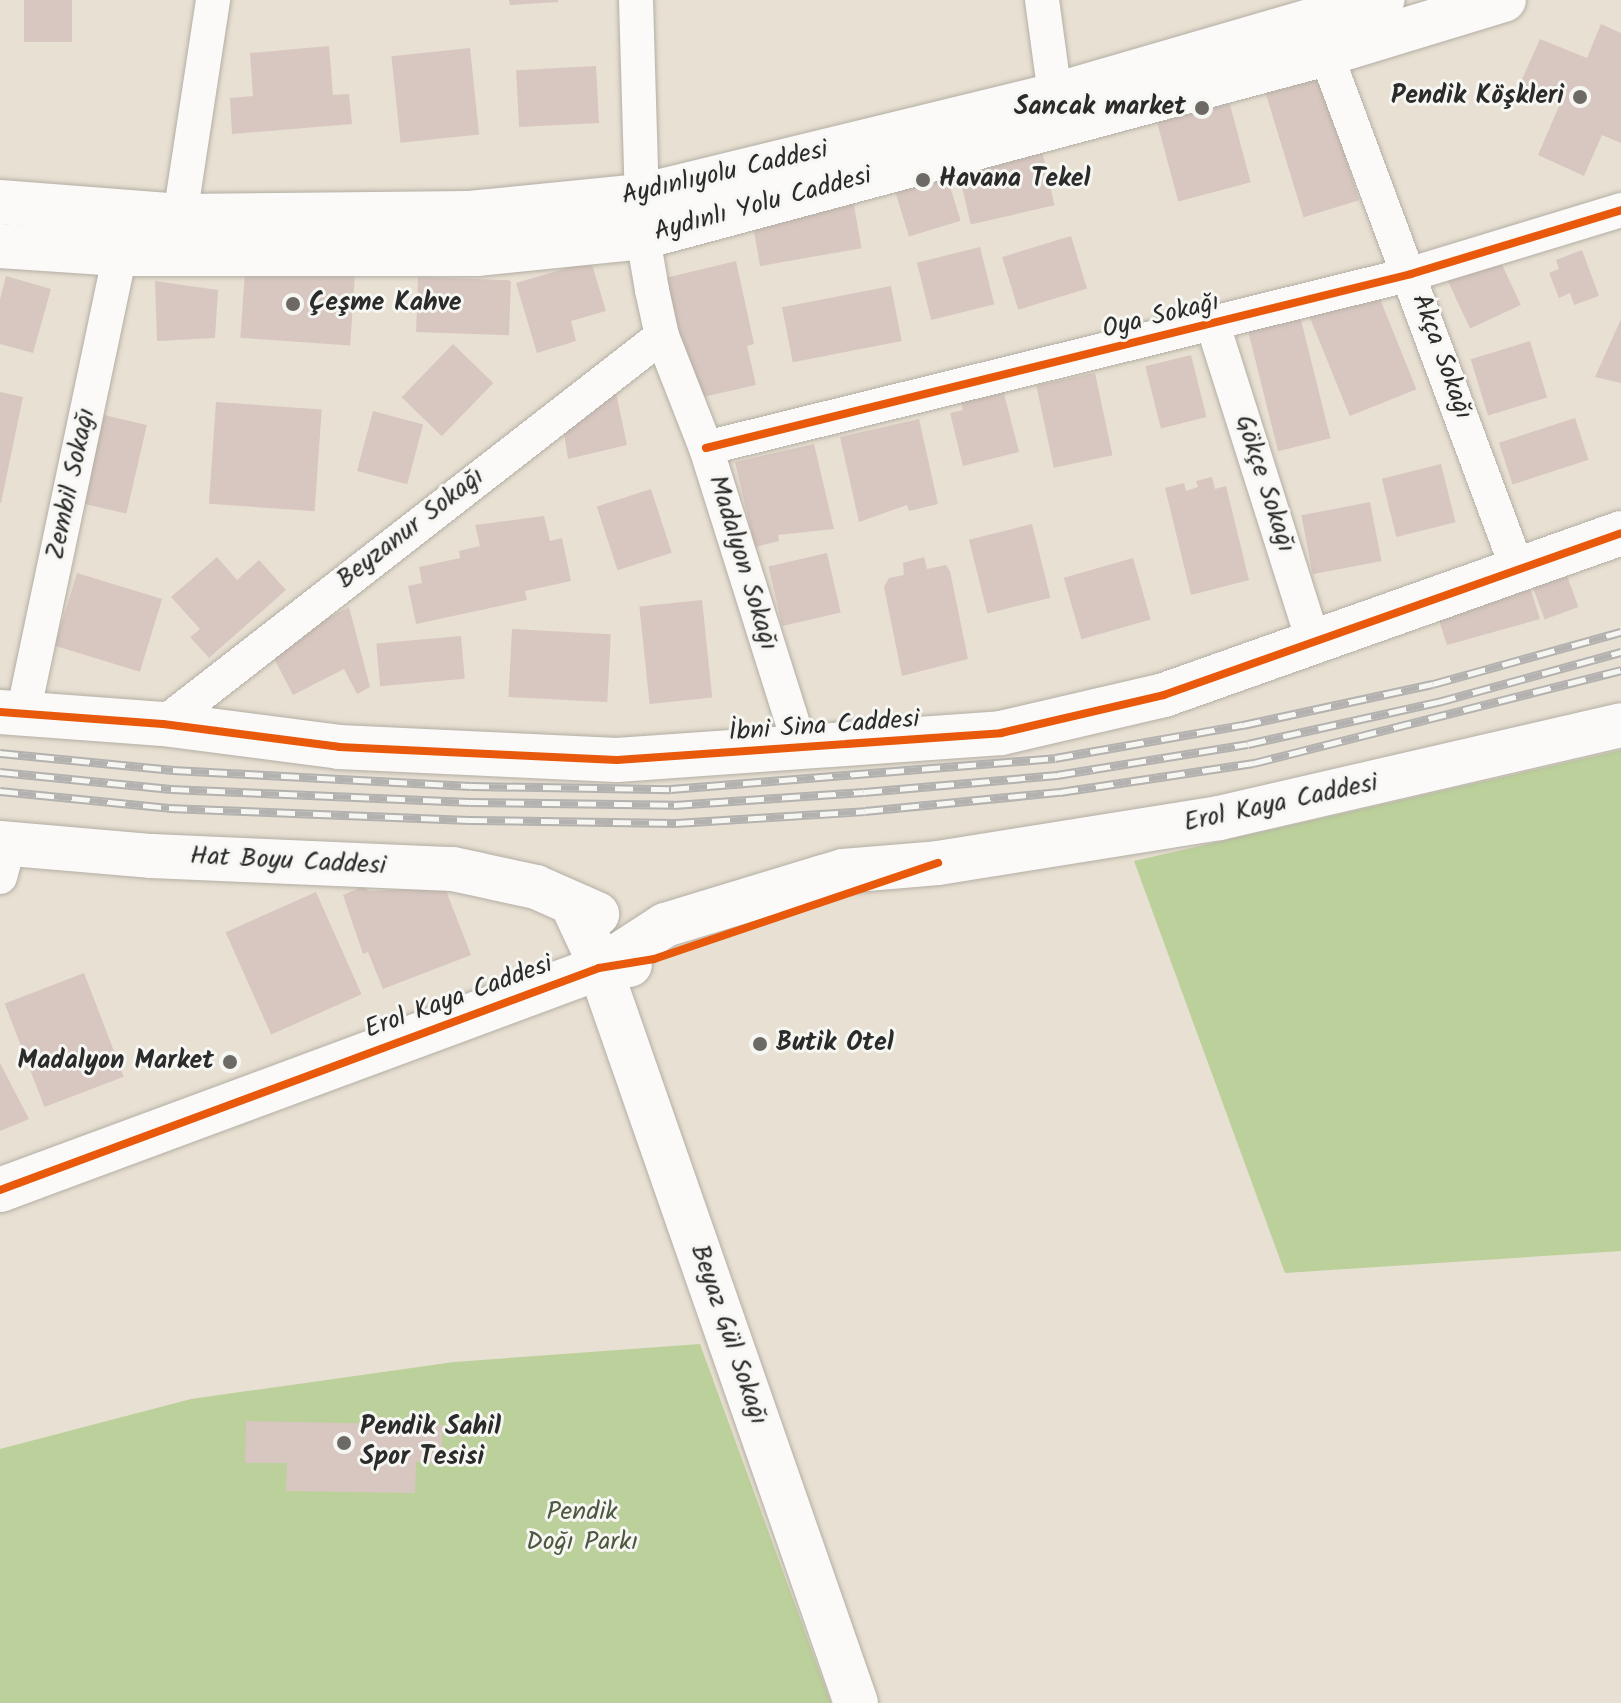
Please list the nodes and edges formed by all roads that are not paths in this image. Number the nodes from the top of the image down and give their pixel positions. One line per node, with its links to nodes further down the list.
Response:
1 (213, 0): 10 (street)
2 (636, 0): 11 (street, Madalyon Sokağı)
3 (1042, 0): 7 (street)
4 (1383, 0): 7 (street, Aydınlıyolu Caddesi)
5 (1504, 0): 6 (street, Aydınlı Yolu Caddesi)
6 (1326, 54): 11 (street, Aydınlı Yolu Caddesi); 14 (street, Akça Sokağı)
7 (1055, 95): 11 (street, Aydınlıyolu Caddesi)
8 (0, 202): 10 (street, Aydınlıyolu Caddesi)
9 (1621, 210): 14 (street, Oya Sokağı)
10 (180, 216): 11 (street, Aydınlıyolu Caddesi)
11 (642, 217): 13 (street, Aydınlı Yolu Caddesi); 16 (street, Madalyon Sokağı)
12 (0, 246): 13 (street, Aydınlı Yolu Caddesi)
13 (120, 254): 21 (street, Zembil Sokağı)
14 (1411, 274): 15 (street, Oya Sokağı); 19 (street, Akça Sokağı)
15 (1213, 325): 17 (street, Oya Sokağı); 20 (street, Gökçe Sokağı)
16 (662, 336): 17 (street, Madalyon Sokağı); 22 (street, Beyzanur Sokağı)
17 (706, 448): 24 (street, Madalyon Sokağı)
18 (1621, 533): 19 (street, İbni Sina Caddesi)
19 (1519, 573): 20 (street, İbni Sina Caddesi)
20 (1314, 644): 24 (street, İbni Sina Caddesi)
21 (12, 713): 22 (street, İbni Sina Caddesi)
22 (163, 724): 24 (street, İbni Sina Caddesi)
23 (1621, 725): 26 (street, Erol Kaya Caddesi)
24 (801, 749)
25 (3, 855): 27 (street, Hat Boyu Caddesi)
26 (938, 863): 28 (street, Erol Kaya Caddesi); 29 (street, Erol Kaya Caddesi)
27 (572, 904): 28 (street, Hat Boyu Caddesi); 29 (street, Beyaz Gül Sokağı)
28 (665, 925): 29 (street, Erol Kaya Caddesi)
29 (599, 968): 30 (street, Erol Kaya Caddesi); 31 (street, Beyaz Gül Sokağı)
30 (0, 1190)
31 (856, 1703)

